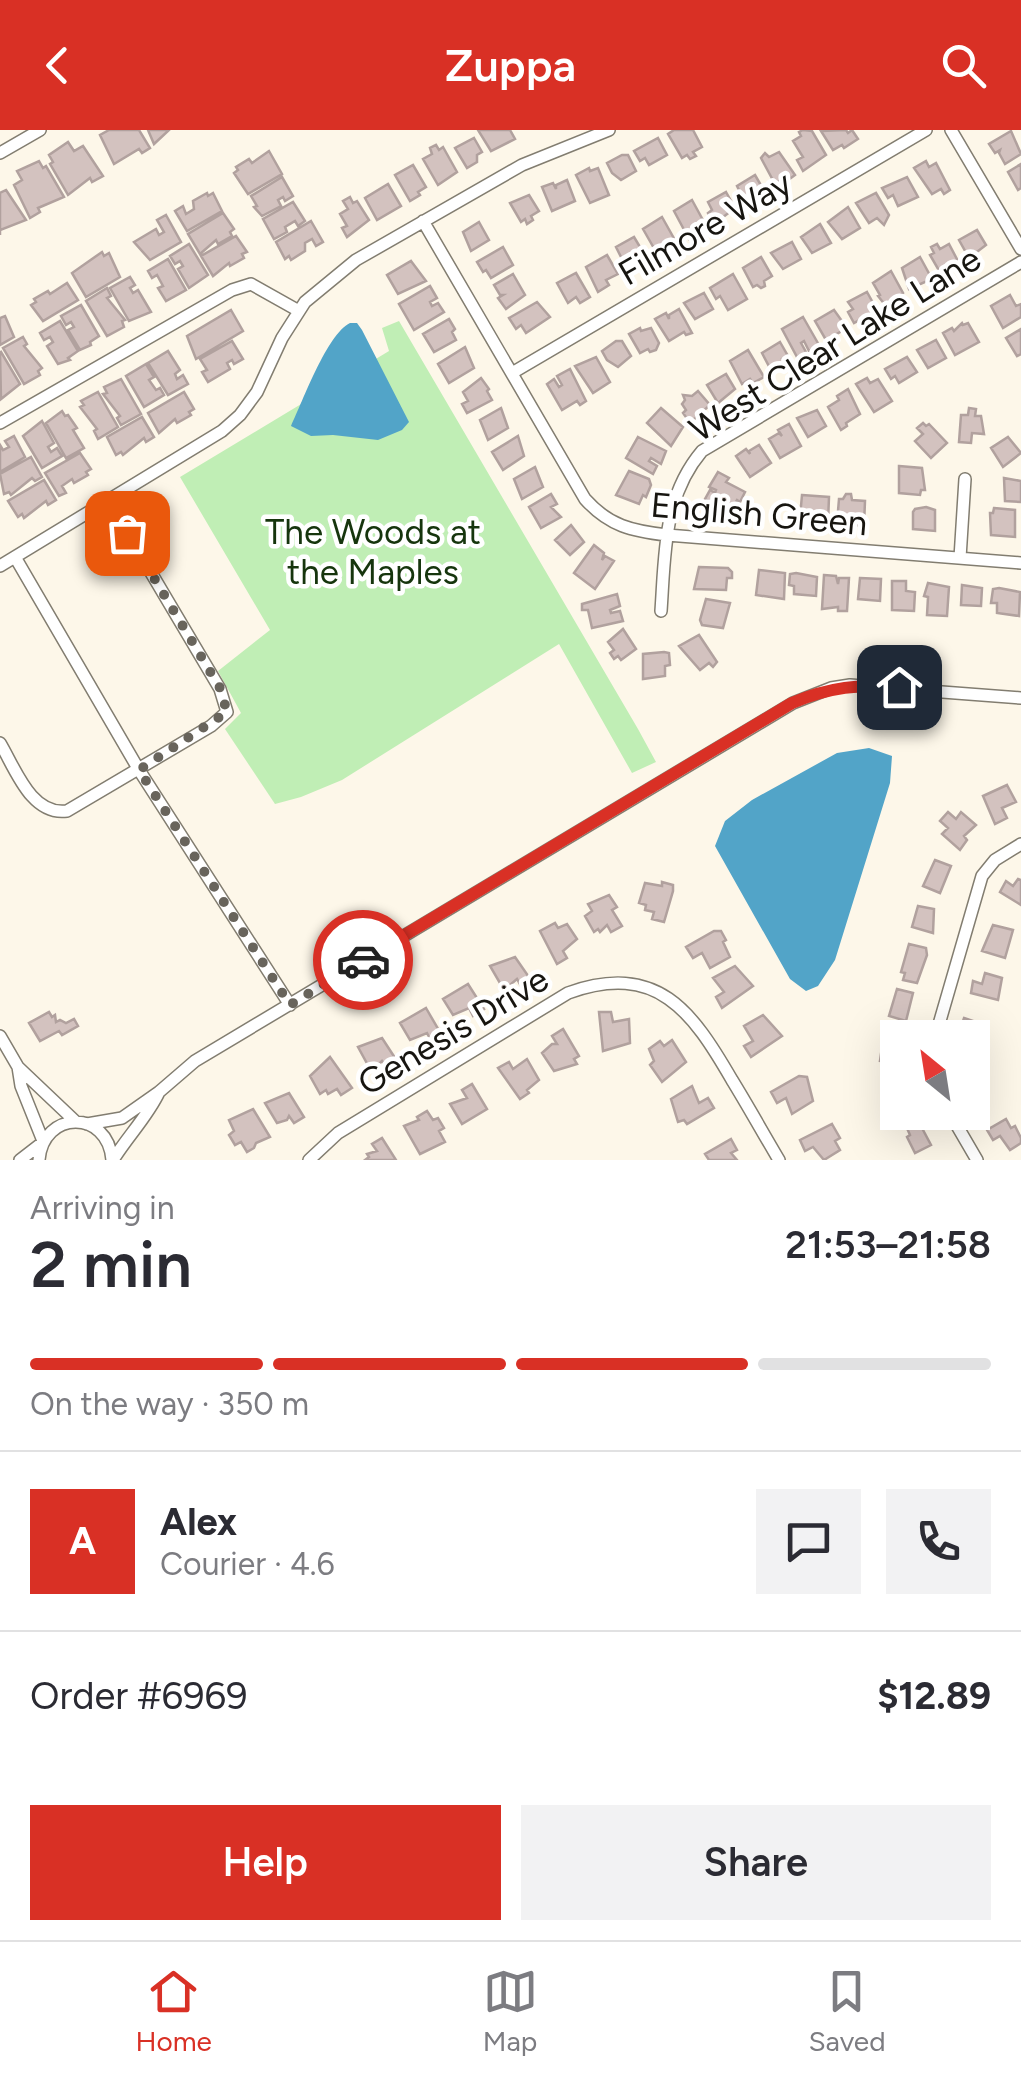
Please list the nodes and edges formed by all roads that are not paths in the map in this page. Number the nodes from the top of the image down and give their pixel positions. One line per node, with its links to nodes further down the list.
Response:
1 (40, 130): 5 (street)
2 (609, 130): 6 (street)
3 (926, 130): 10 (street, Filmore Way)
4 (952, 130): 7 (street)
5 (0, 152)
6 (424, 221): 9 (street); 10 (street, English Green)
7 (1021, 249)
8 (1021, 262): 14 (street, West Clear Lake Lane)
9 (299, 311): 11 (street); 13 (street)
10 (512, 372): 14 (street, English Green)
11 (0, 423)
12 (965, 479): 16 (street)
13 (108, 500): 15 (street); 22 (street)
14 (667, 535): 16 (street, English Green); 19 (street, West Clear Lake Lane)
15 (15, 557): 18 (street); 22 (street)
16 (960, 558): 17 (street, English Green)
17 (1021, 562)
18 (0, 566)
19 (661, 611)
20 (1021, 698): 24 (street)
21 (0, 742): 22 (street)
22 (141, 768): 24 (street)
23 (1021, 844): 25 (street)
24 (290, 1005): 28 (street)
25 (939, 1020)
26 (0, 1036): 27 (street)
27 (18, 1067): 29 (street); 31 (street)
28 (159, 1092): 29 (street); 34 (street)
29 (82, 1123): 31 (street); 34 (street)
30 (960, 1130): 37 (street)
31 (42, 1142): 32 (street); 33 (street)
32 (20, 1160)
33 (38, 1160)
34 (112, 1160)
35 (309, 1160): 36 (street, Genesis Drive)
36 (779, 1160)
37 (977, 1160)

